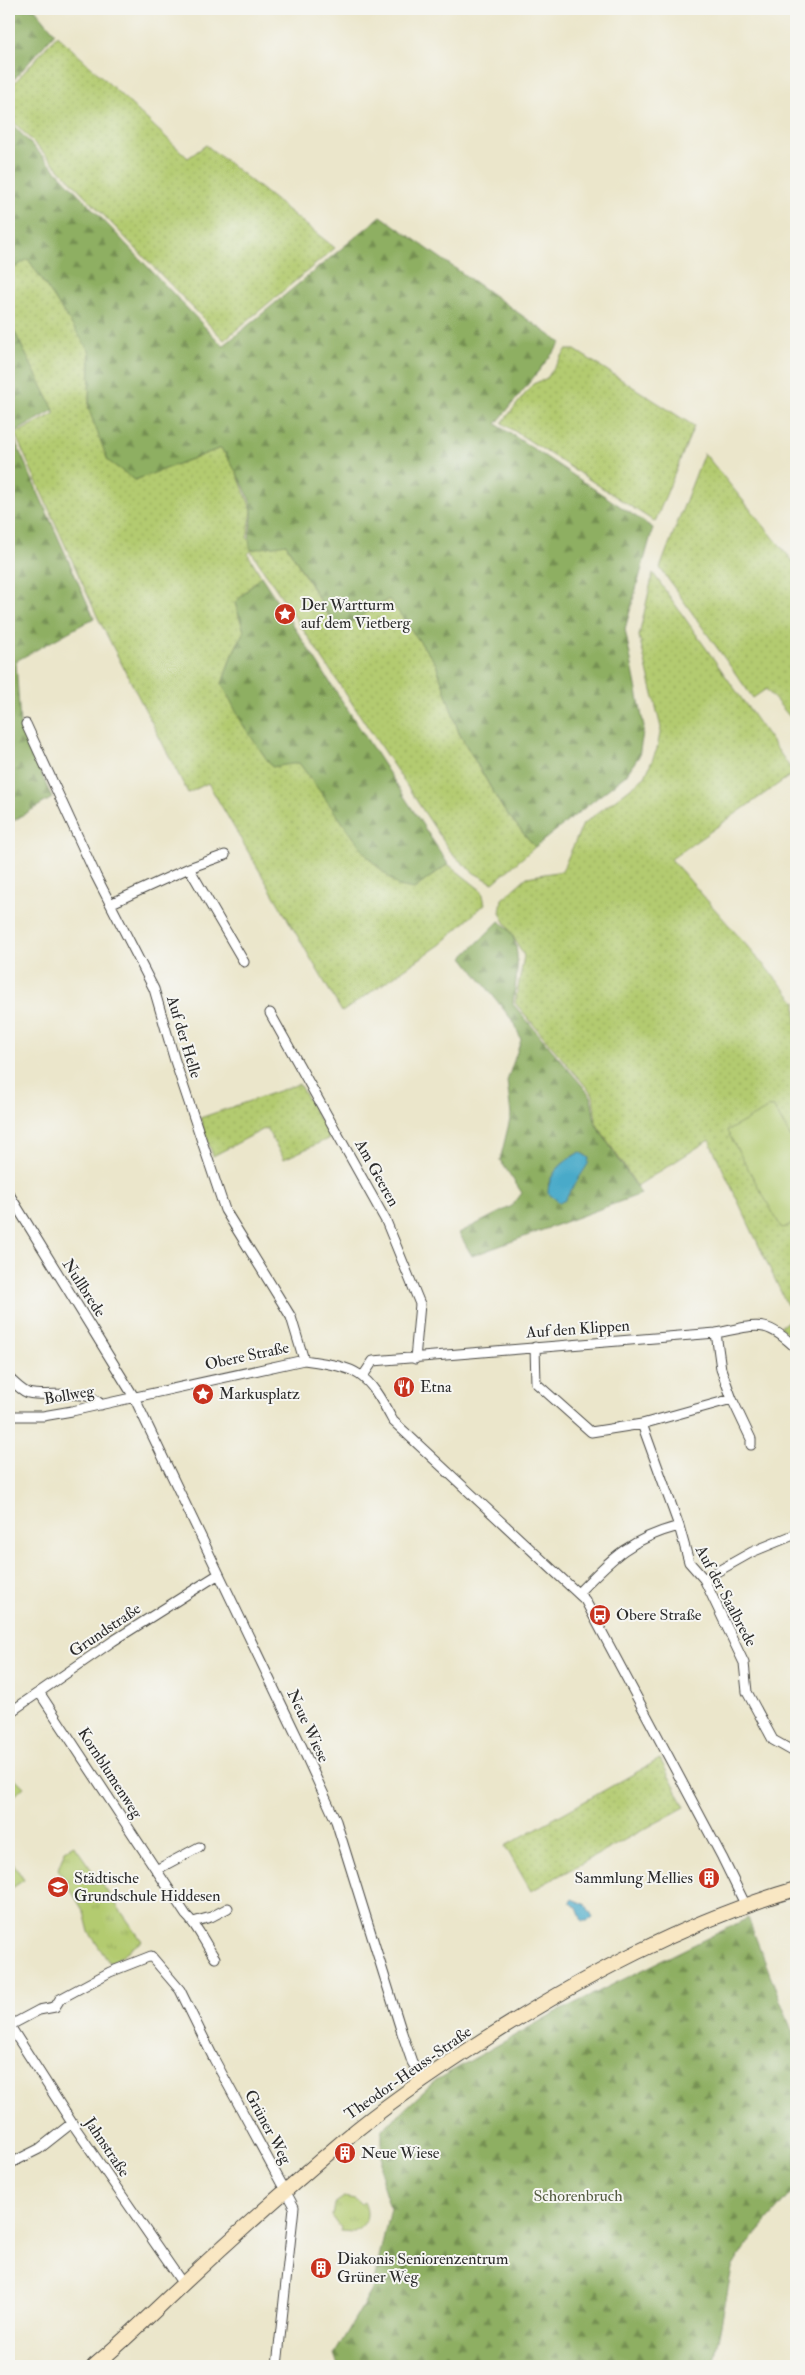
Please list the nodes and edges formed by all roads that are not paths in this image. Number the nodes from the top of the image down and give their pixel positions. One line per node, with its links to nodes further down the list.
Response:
1 (26, 724): 4 (street, Auf der Helle)
2 (225, 855): 3 (street)
3 (189, 868): 4 (street); 5 (street)
4 (112, 903): 12 (street, Auf der Helle)
5 (244, 962)
6 (270, 1013): 11 (street, Am Geeren)
7 (9, 1194): 15 (street, Nullbrede)
8 (716, 1333): 9 (street, Auf den Klippen); 10 (street, Auf den Klippen); 16 (street)
9 (535, 1347): 11 (street, Auf den Klippen); 19 (street)
10 (796, 1348)
11 (415, 1359): 13 (street, Auf den Klippen)
12 (304, 1360): 13 (street, Obere Straße); 15 (street, Obere Straße)
13 (363, 1376): 25 (street, Obere Straße)
14 (9, 1378): 17 (street)
15 (134, 1397): 17 (street, Bollweg); 23 (street, Neue Wiese)
16 (732, 1399): 19 (street); 20 (street)
17 (102, 1405): 18 (street, Bollweg)
18 (9, 1416)
19 (642, 1424): 21 (street, Auf der Saalbrede)
20 (751, 1445)
21 (679, 1526): 24 (street, Auf der Saalbrede); 25 (street)
22 (796, 1534): 24 (street)
23 (219, 1574): 26 (street, Grundstraße); 38 (street, Neue Wiese)
24 (704, 1579): 28 (street, Auf der Saalbrede)
25 (578, 1592): 32 (street, Obere Straße)
26 (39, 1692): 27 (street, Grundstraße); 30 (street, Kornblumenweg)
27 (9, 1713)
28 (796, 1753)
29 (199, 1847): 30 (street)
30 (156, 1870): 34 (street, Kornblumenweg)
31 (796, 1889): 32 (main road, Theodor-Heuss-Straße)
32 (746, 1906): 38 (main road, Theodor-Heuss-Straße)
33 (228, 1908): 34 (street)
34 (193, 1922): 35 (street, Kornblumenweg)
35 (215, 1958)
36 (118, 1969): 37 (street, Jahnstraße); 41 (street, Grüner Weg)
37 (9, 2026): 39 (street, Jahnstraße)
38 (424, 2081): 41 (main road, Theodor-Heuss-Straße)
39 (72, 2123): 40 (street); 42 (street, Jahnstraße)
40 (9, 2164)
41 (285, 2192): 42 (main road, Theodor-Heuss-Straße); 44 (street, Grüner Weg)
42 (183, 2284): 43 (main road, Theodor-Heuss-Straße)
43 (94, 2366)
44 (277, 2366)

